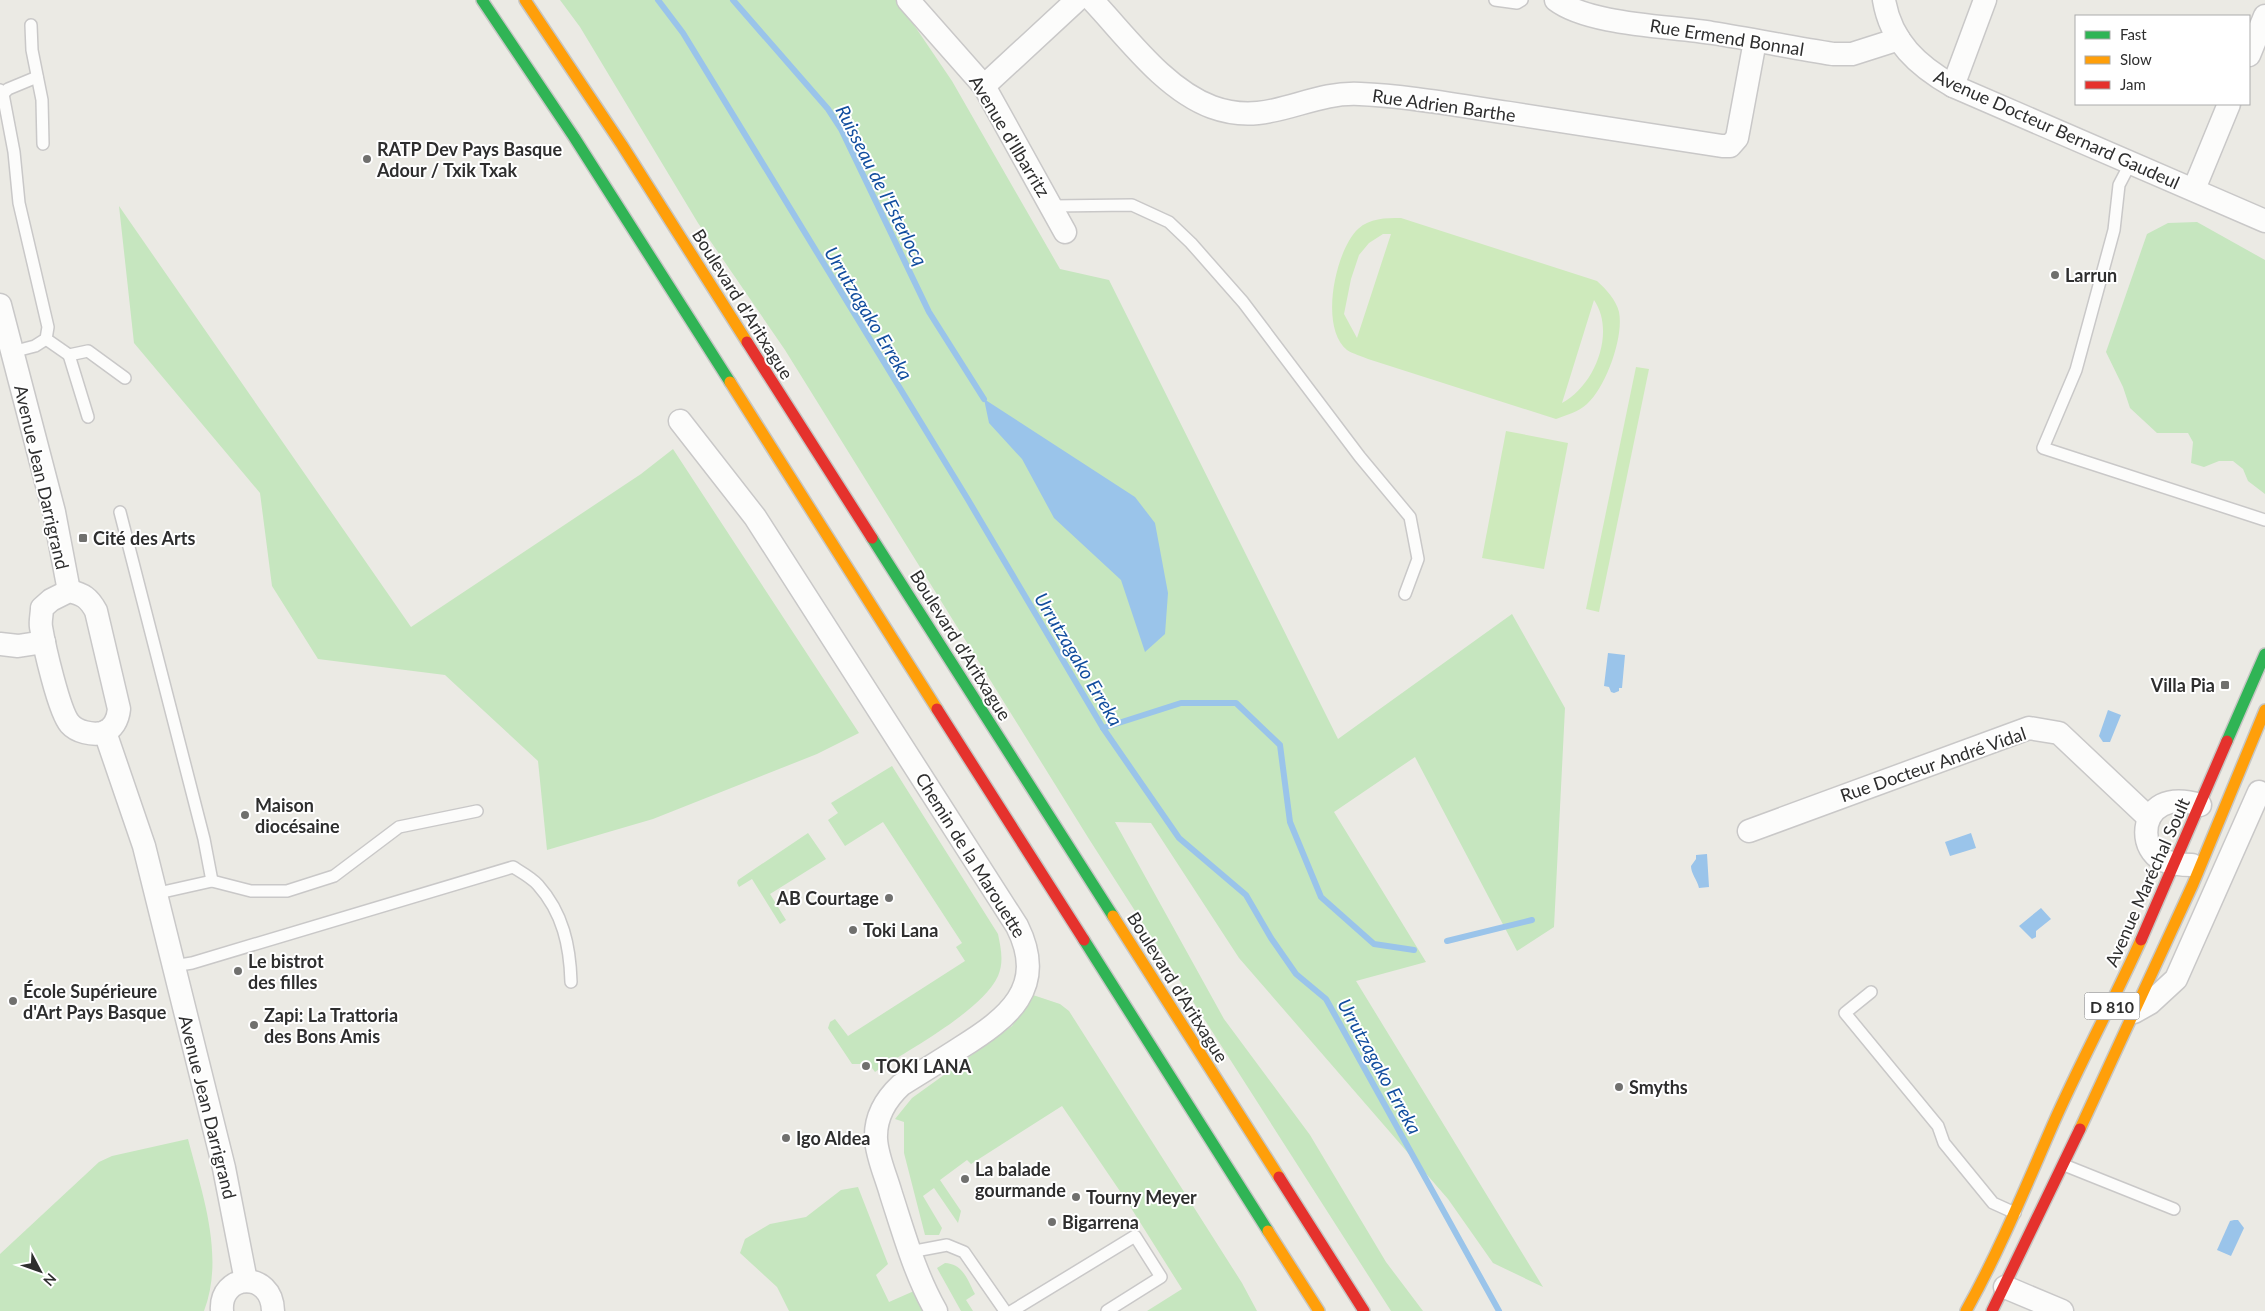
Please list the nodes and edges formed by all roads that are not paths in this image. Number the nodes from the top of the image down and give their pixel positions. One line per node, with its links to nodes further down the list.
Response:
1 (482, 0): 70 (main road)
2 (526, 0): 71 (main road, Boulevard d'Aritxague)
3 (908, 0): 17 (street, Avenue d'Ilbarritz)
4 (1077, 0): 17 (street)
5 (1092, 0): 14 (street, Rue Adrien Barthe)
6 (1495, 0): 7 (lane)
7 (1522, 0)
8 (1556, 0): 14 (street, Rue Ermend Bonnal)
9 (1884, 0): 13 (street, Avenue Docteur Bernard Gaudeul)
10 (1985, 0): 18 (street)
11 (2265, 16): 15 (street)
12 (31, 24): 16 (lane)
13 (1899, 39): 14 (street, Rue Ermend Bonnal); 18 (street, Avenue Docteur Bernard Gaudeul)
14 (1755, 41)
15 (2250, 53)
16 (37, 77): 19 (lane); 21 (lane)
17 (984, 86): 24 (street, Avenue d'Ilbarritz)
18 (1954, 86): 22 (street, Avenue Docteur Bernard Gaudeul)
19 (2, 92): 28 (lane)
20 (2229, 105): 23 (street)
21 (43, 144)
22 (2131, 162): 23 (street, Avenue Docteur Bernard Gaudeul); 35 (lane)
23 (2194, 189): 25 (street, Avenue Docteur Bernard Gaudeul)
24 (1052, 206): 26 (street, Avenue d'Ilbarritz); 37 (lane)
25 (2265, 221)
26 (1065, 232)
27 (0, 305): 29 (street, Avenue Jean Darrigrand)
28 (46, 339): 29 (lane); 30 (lane)
29 (12, 352): 36 (street, Avenue Jean Darrigrand)
30 (69, 356): 31 (lane); 32 (lane)
31 (125, 378)
32 (88, 417)
33 (680, 421): 61 (street, Chemin de la Marouette)
34 (120, 512): 52 (lane)
35 (2265, 520)
36 (69, 591): 38 (street); 43 (street)
37 (1404, 594)
38 (44, 642): 39 (street); 43 (street)
39 (0, 644)
40 (2265, 654): 41 (main road, Avenue Maréchal Soult / D 810)
41 (2238, 714): 42 (street); 46 (main road, Avenue Maréchal Soult / D 810)
42 (2264, 715): 45 (main road, D 810)
43 (105, 732): 53 (street, Avenue Jean Darrigrand)
44 (2262, 791): 45 (street); 57 (street)
45 (2231, 794): 51 (main road, D 810)
46 (2200, 805): 48 (street); 50 (main road, Avenue Maréchal Soult / D 810)
47 (477, 811): 52 (lane)
48 (2149, 818): 49 (street, Rue Docteur André Vidal); 50 (street)
49 (1748, 831)
50 (2175, 864): 51 (street); 60 (main road, Avenue Maréchal Soult / D 810)
51 (2201, 865): 57 (main road, D 810)
52 (212, 881): 53 (lane)
53 (154, 894): 54 (street, Avenue Jean Darrigrand)
54 (173, 966): 55 (lane); 62 (street, Avenue Jean Darrigrand)
55 (571, 982)
56 (1871, 992): 60 (lane)
57 (2134, 1012): 58 (main road, D 810)
58 (2064, 1164): 59 (lane); 63 (main road, D 810)
59 (2174, 1209)
60 (2015, 1213): 72 (main road, Avenue Maréchal Soult / D 810)
61 (910, 1252): 66 (street, Chemin de la Marouette); 67 (lane)
62 (246, 1281): 64 (street); 65 (street)
63 (2005, 1287): 73 (main road, D 810); 74 (street)
64 (222, 1311)
65 (273, 1311)
66 (936, 1311)
67 (1004, 1311)
68 (1012, 1311): 69 (lane)
69 (1107, 1311)
70 (1319, 1311)
71 (1364, 1311)
72 (1966, 1311)
73 (1992, 1311)
74 (2062, 1311)

